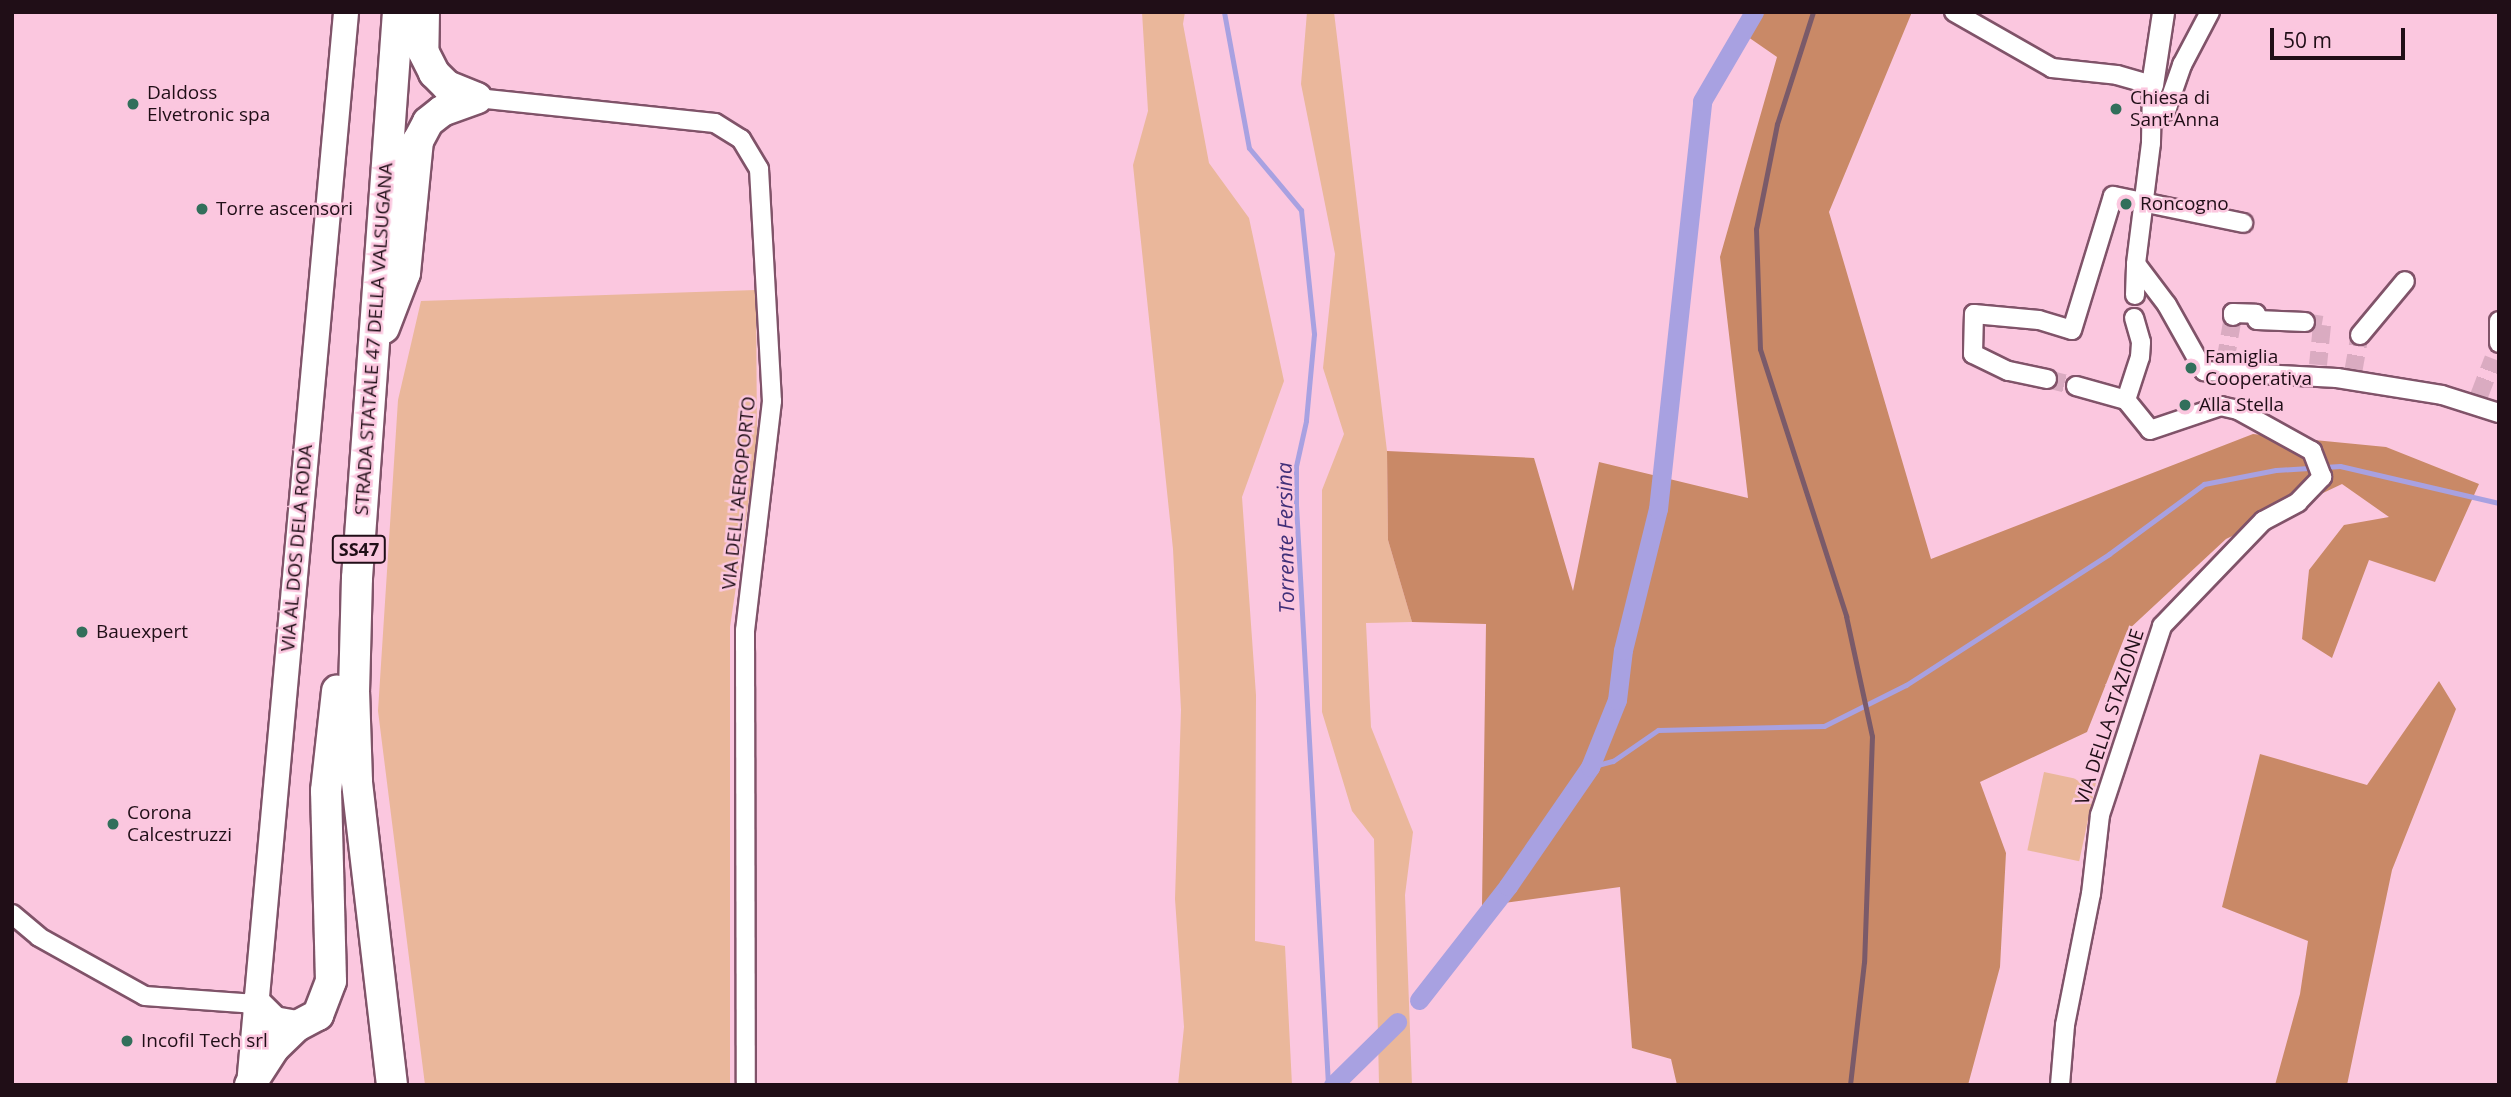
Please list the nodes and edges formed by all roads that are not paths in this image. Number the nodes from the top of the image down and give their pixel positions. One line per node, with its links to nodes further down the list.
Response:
1 (346, 12): 31 (main road, VIA AL DOS DELA RODA)
2 (382, 12): 29 (highway, STRADA STATALE 47 DELLA VALSUGANA / SS47)
3 (398, 12): 22 (highway, STRADA STATALE 47 DELLA VALSUGANA / SS47)
4 (424, 12): 9 (highway)
5 (1954, 12): 8 (street)
6 (2162, 12): 8 (street)
7 (2210, 12): 10 (street)
8 (2152, 85): 10 (street)
9 (477, 98): 22 (highway); 36 (street, VIA DELL'AEROPORTO)
10 (2151, 123): 11 (street)
11 (2141, 202): 12 (street); 13 (street); 24 (street)
12 (2243, 222)
13 (2136, 264): 15 (street); 23 (street)
14 (2404, 281): 20 (street)
15 (2135, 295)
16 (2232, 316): 19 (street)
17 (2134, 318): 26 (street)
18 (2499, 321): 21 (street)
19 (2305, 322)
20 (2360, 335)
21 (2497, 350)
22 (372, 358): 35 (highway, STRADA STATALE 47 DELLA VALSUGANA / SS47)
23 (2225, 369): 27 (street); 28 (street)
24 (2047, 379)
25 (2076, 386): 26 (street)
26 (2126, 400): 27 (street)
27 (2221, 406): 37 (street, VIA DELLA STAZIONE)
28 (2499, 413)
29 (337, 691): 32 (highway); 34 (highway, STRADA STATALE 47 DELLA VALSUGANA / SS47)
30 (12, 914): 31 (street)
31 (256, 1004): 32 (highway); 33 (main road, VIA AL DOS DELA RODA)
32 (297, 1026): 33 (highway)
33 (249, 1085)
34 (378, 1085)
35 (392, 1085)
36 (746, 1085)
37 (2060, 1085)

